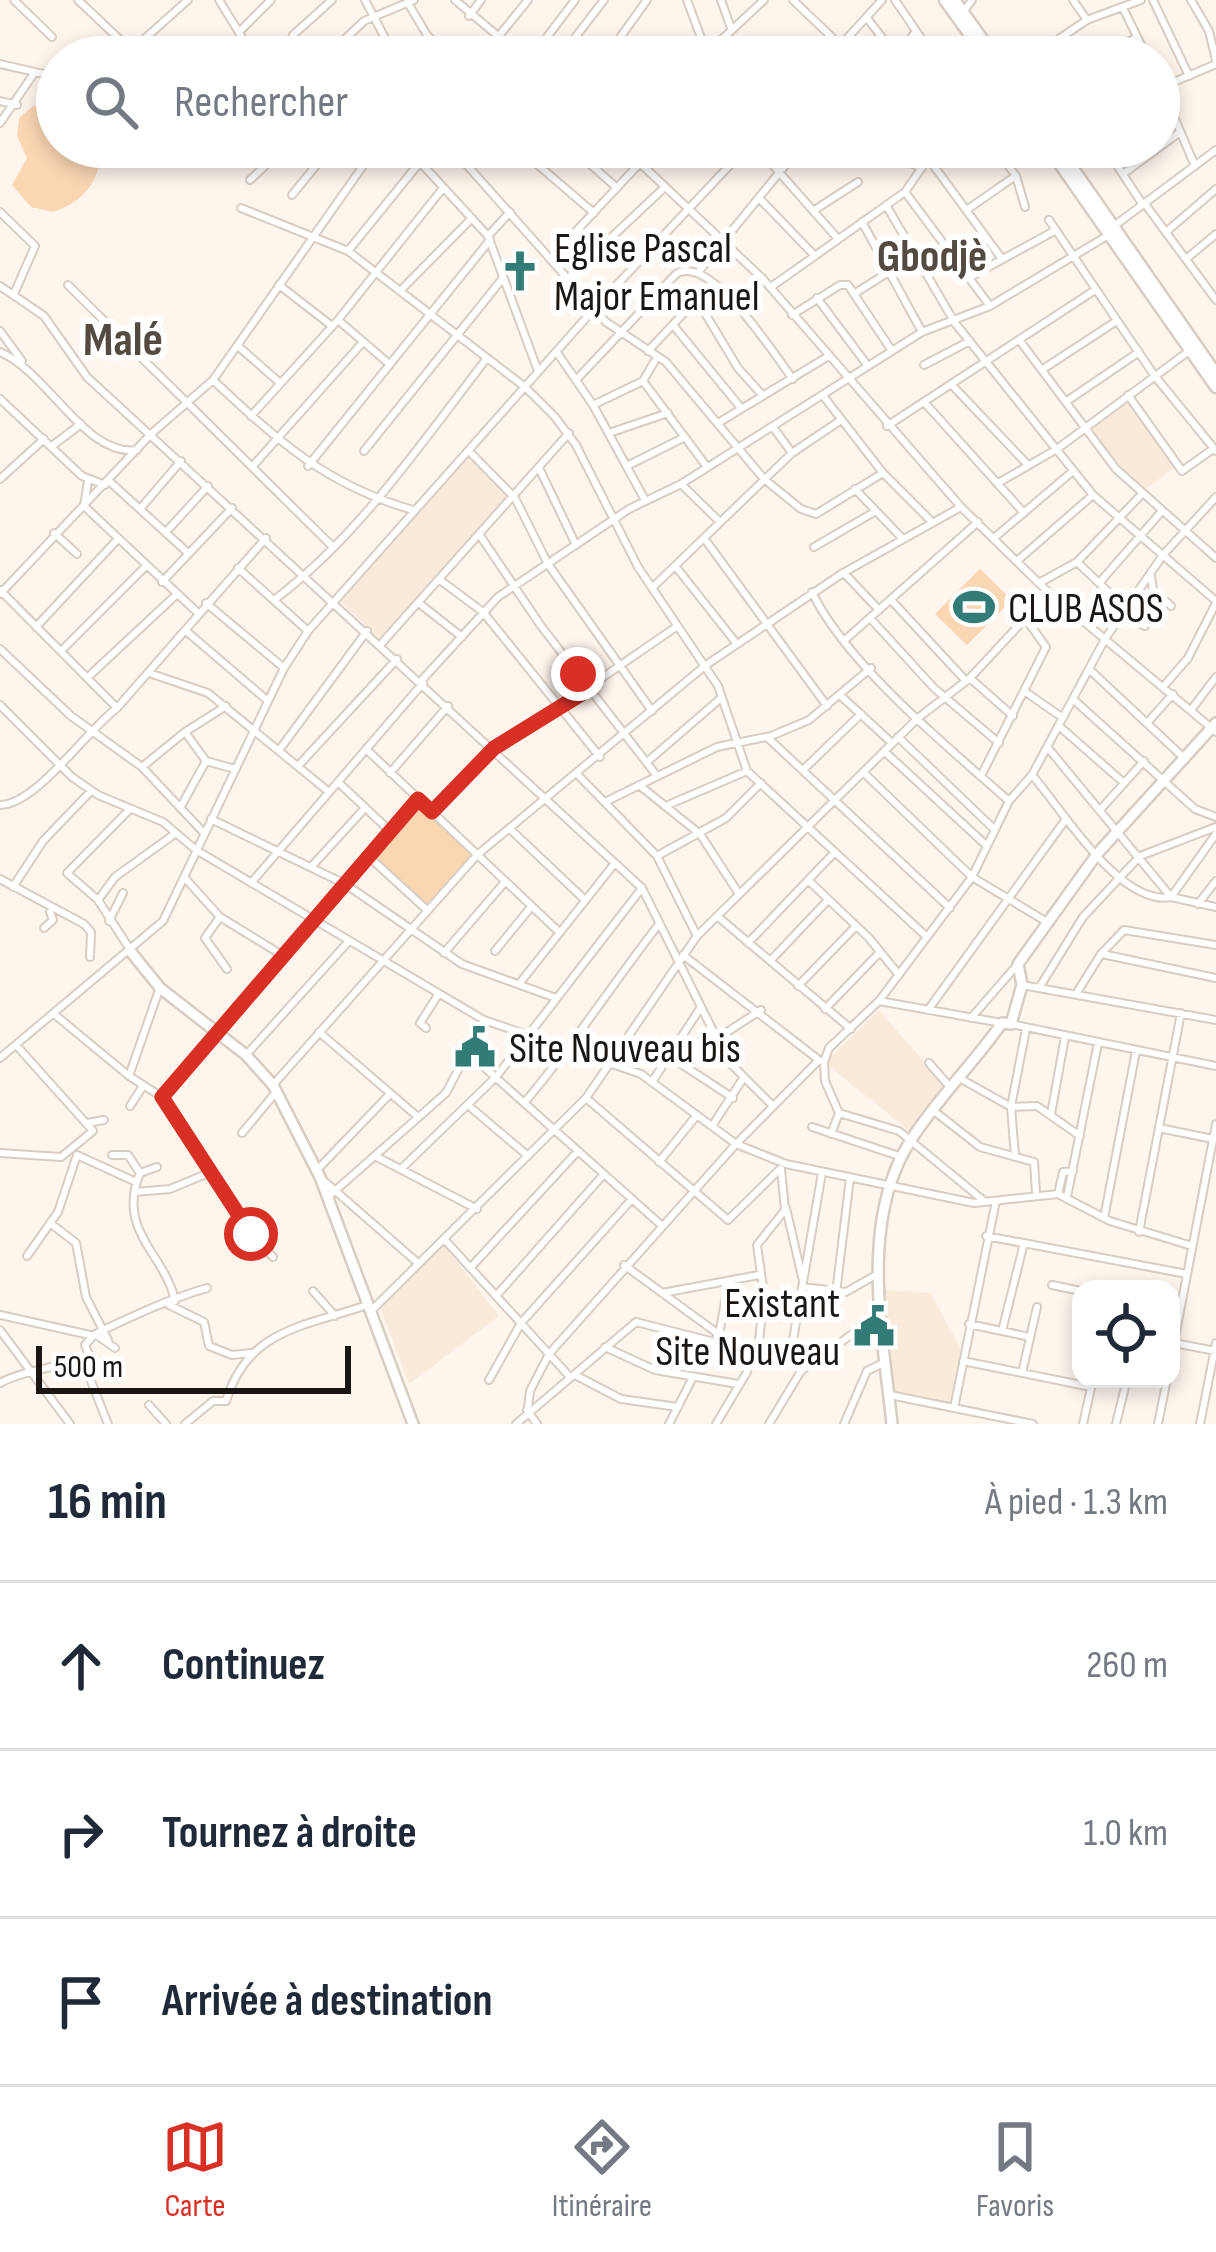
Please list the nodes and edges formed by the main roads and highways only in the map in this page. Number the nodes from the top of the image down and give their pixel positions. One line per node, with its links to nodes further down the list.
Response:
1 (945, 0): 4 (main road)
2 (954, 0): 3 (main road)
3 (968, 6): 5 (main road)
4 (974, 36)
5 (982, 36)
6 (1064, 168): 8 (main road)
7 (1071, 168): 8 (main road)
8 (1111, 231): 9 (main road); 10 (main road)
9 (1216, 372)
10 (1216, 387)

